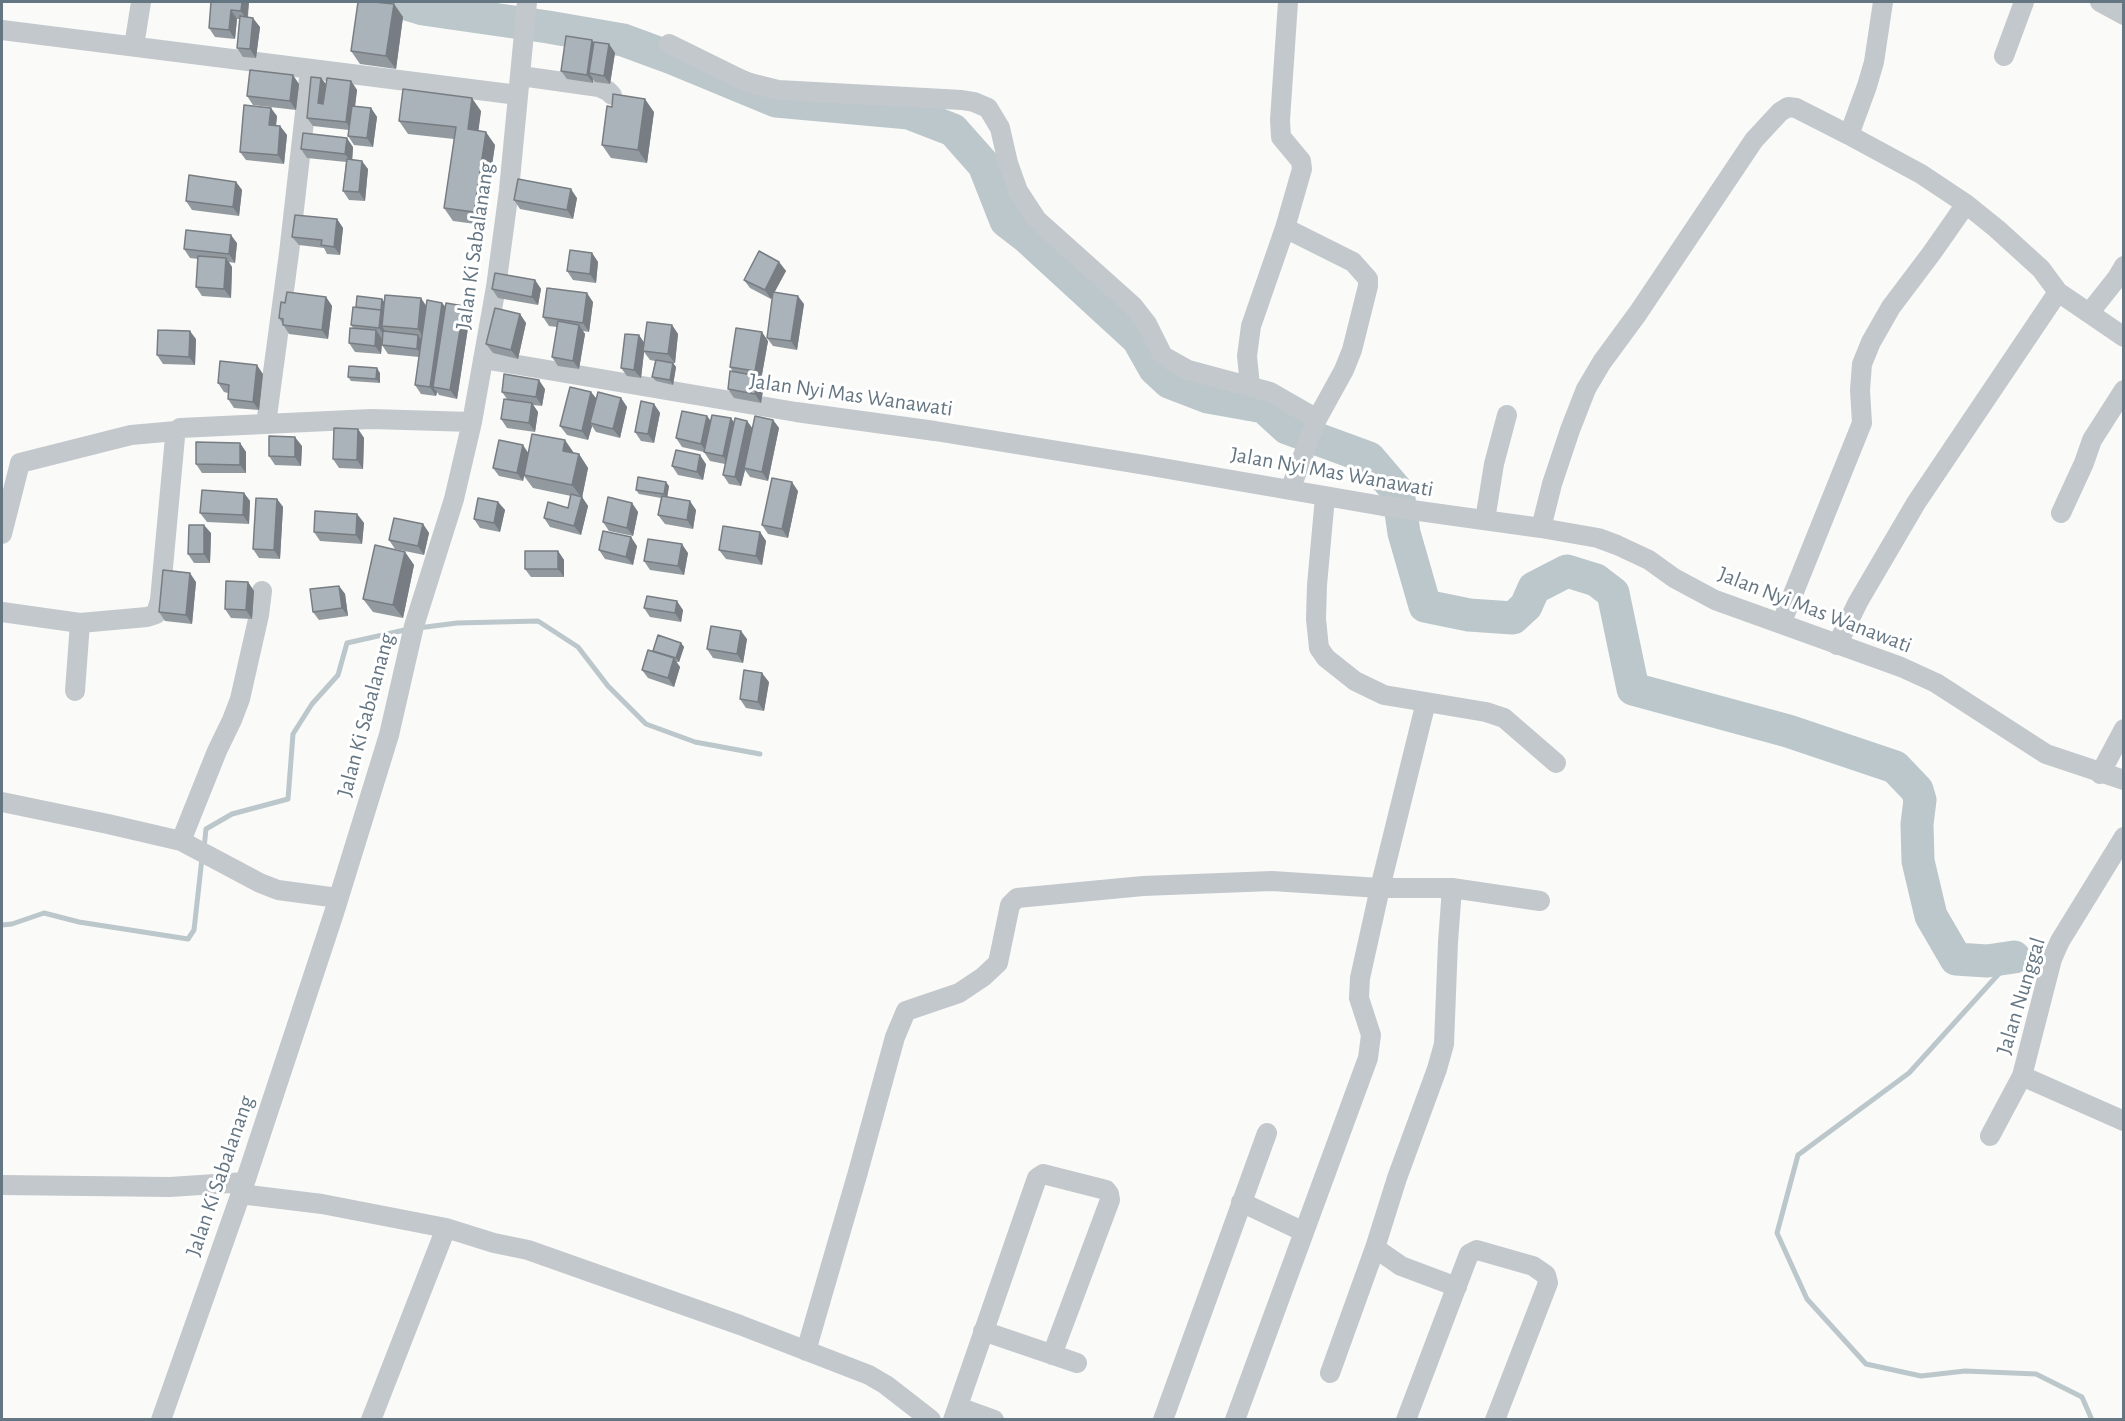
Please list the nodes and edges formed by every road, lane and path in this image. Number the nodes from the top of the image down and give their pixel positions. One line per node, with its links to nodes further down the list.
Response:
1 (141, 2): 10 (street)
2 (1288, 2): 17 (street)
3 (1883, 2): 15 (street)
4 (2024, 2): 11 (street)
5 (2100, 2): 7 (street)
6 (527, 5): 13 (street, Jalan Ki Sabalanang)
7 (2124, 15)
8 (2, 30): 10 (street)
9 (669, 44): 23 (street)
10 (134, 46): 12 (street)
11 (2004, 56)
12 (310, 69): 13 (street); 28 (street)
13 (519, 86): 14 (street); 22 (street, Jalan Ki Sabalanang)
14 (612, 95)
15 (1849, 135): 16 (street); 34 (street)
16 (1966, 204): 19 (street); 39 (street)
17 (1285, 228): 23 (street); 27 (street)
18 (2124, 266): 20 (street)
19 (2058, 291): 20 (street); 40 (street)
20 (2090, 312): 21 (street)
21 (2124, 337)
22 (483, 359): 26 (street, Jalan Ki Sabalanang); 30 (street, Jalan Nyi Mas Wanawati)
23 (1250, 386): 27 (street)
24 (2124, 390): 32 (street)
25 (1507, 415): 33 (street)
26 (472, 422): 28 (street); 52 (street, Jalan Ki Sabalanang)
27 (1316, 422): 30 (street)
28 (266, 424): 29 (street)
29 (176, 431): 35 (street); 38 (street)
30 (1290, 490): 31 (street, Jalan Nyi Mas Wanawati)
31 (1325, 497): 33 (street, Jalan Nyi Mas Wanawati); 42 (street)
32 (2061, 513)
33 (1485, 520): 34 (street, Jalan Nyi Mas Wanawati)
34 (1542, 528): 39 (street, Jalan Nyi Mas Wanawati)
35 (2, 534)
36 (262, 591): 49 (street)
37 (2, 612): 38 (street)
38 (80, 623): 41 (street)
39 (1781, 624): 40 (street, Jalan Nyi Mas Wanawati)
40 (1837, 645): 45 (street, Jalan Nyi Mas Wanawati)
41 (75, 691)
42 (1426, 702): 44 (street); 50 (street)
43 (2124, 729): 45 (street)
44 (1556, 763)
45 (2100, 774): 46 (street, Jalan Nyi Mas Wanawati)
46 (2124, 780)
47 (2, 802): 49 (street)
48 (2124, 837): 54 (street, Jalan Nunggal)
49 (188, 844): 52 (street)
50 (1380, 888): 51 (street); 62 (street); 66 (street)
51 (1452, 888): 53 (street); 63 (street)
52 (338, 898): 59 (street, Jalan Ki Sabalanang)
53 (1540, 901)
54 (2022, 1076): 55 (street); 57 (street, Jalan Nunggal)
55 (2124, 1121)
56 (1266, 1133): 60 (street)
57 (1990, 1136)
58 (2, 1185): 59 (street)
59 (242, 1188): 61 (street); 71 (street, Jalan Ki Sabalanang)
60 (1241, 1202): 62 (street); 75 (street)
61 (446, 1228): 66 (street); 72 (street)
62 (1304, 1232): 76 (street)
63 (1375, 1248): 64 (street); 69 (street)
64 (1457, 1287): 77 (street); 78 (street)
65 (983, 1331): 67 (street); 67 (street); 70 (street)
66 (806, 1351): 73 (street)
67 (1052, 1355): 68 (street)
68 (1077, 1363)
69 (1330, 1373)
70 (956, 1413): 74 (street)
71 (160, 1419)
72 (371, 1419)
73 (931, 1419)
74 (994, 1419)
75 (1163, 1419)
76 (1235, 1419)
77 (1406, 1419)
78 (1496, 1419)

